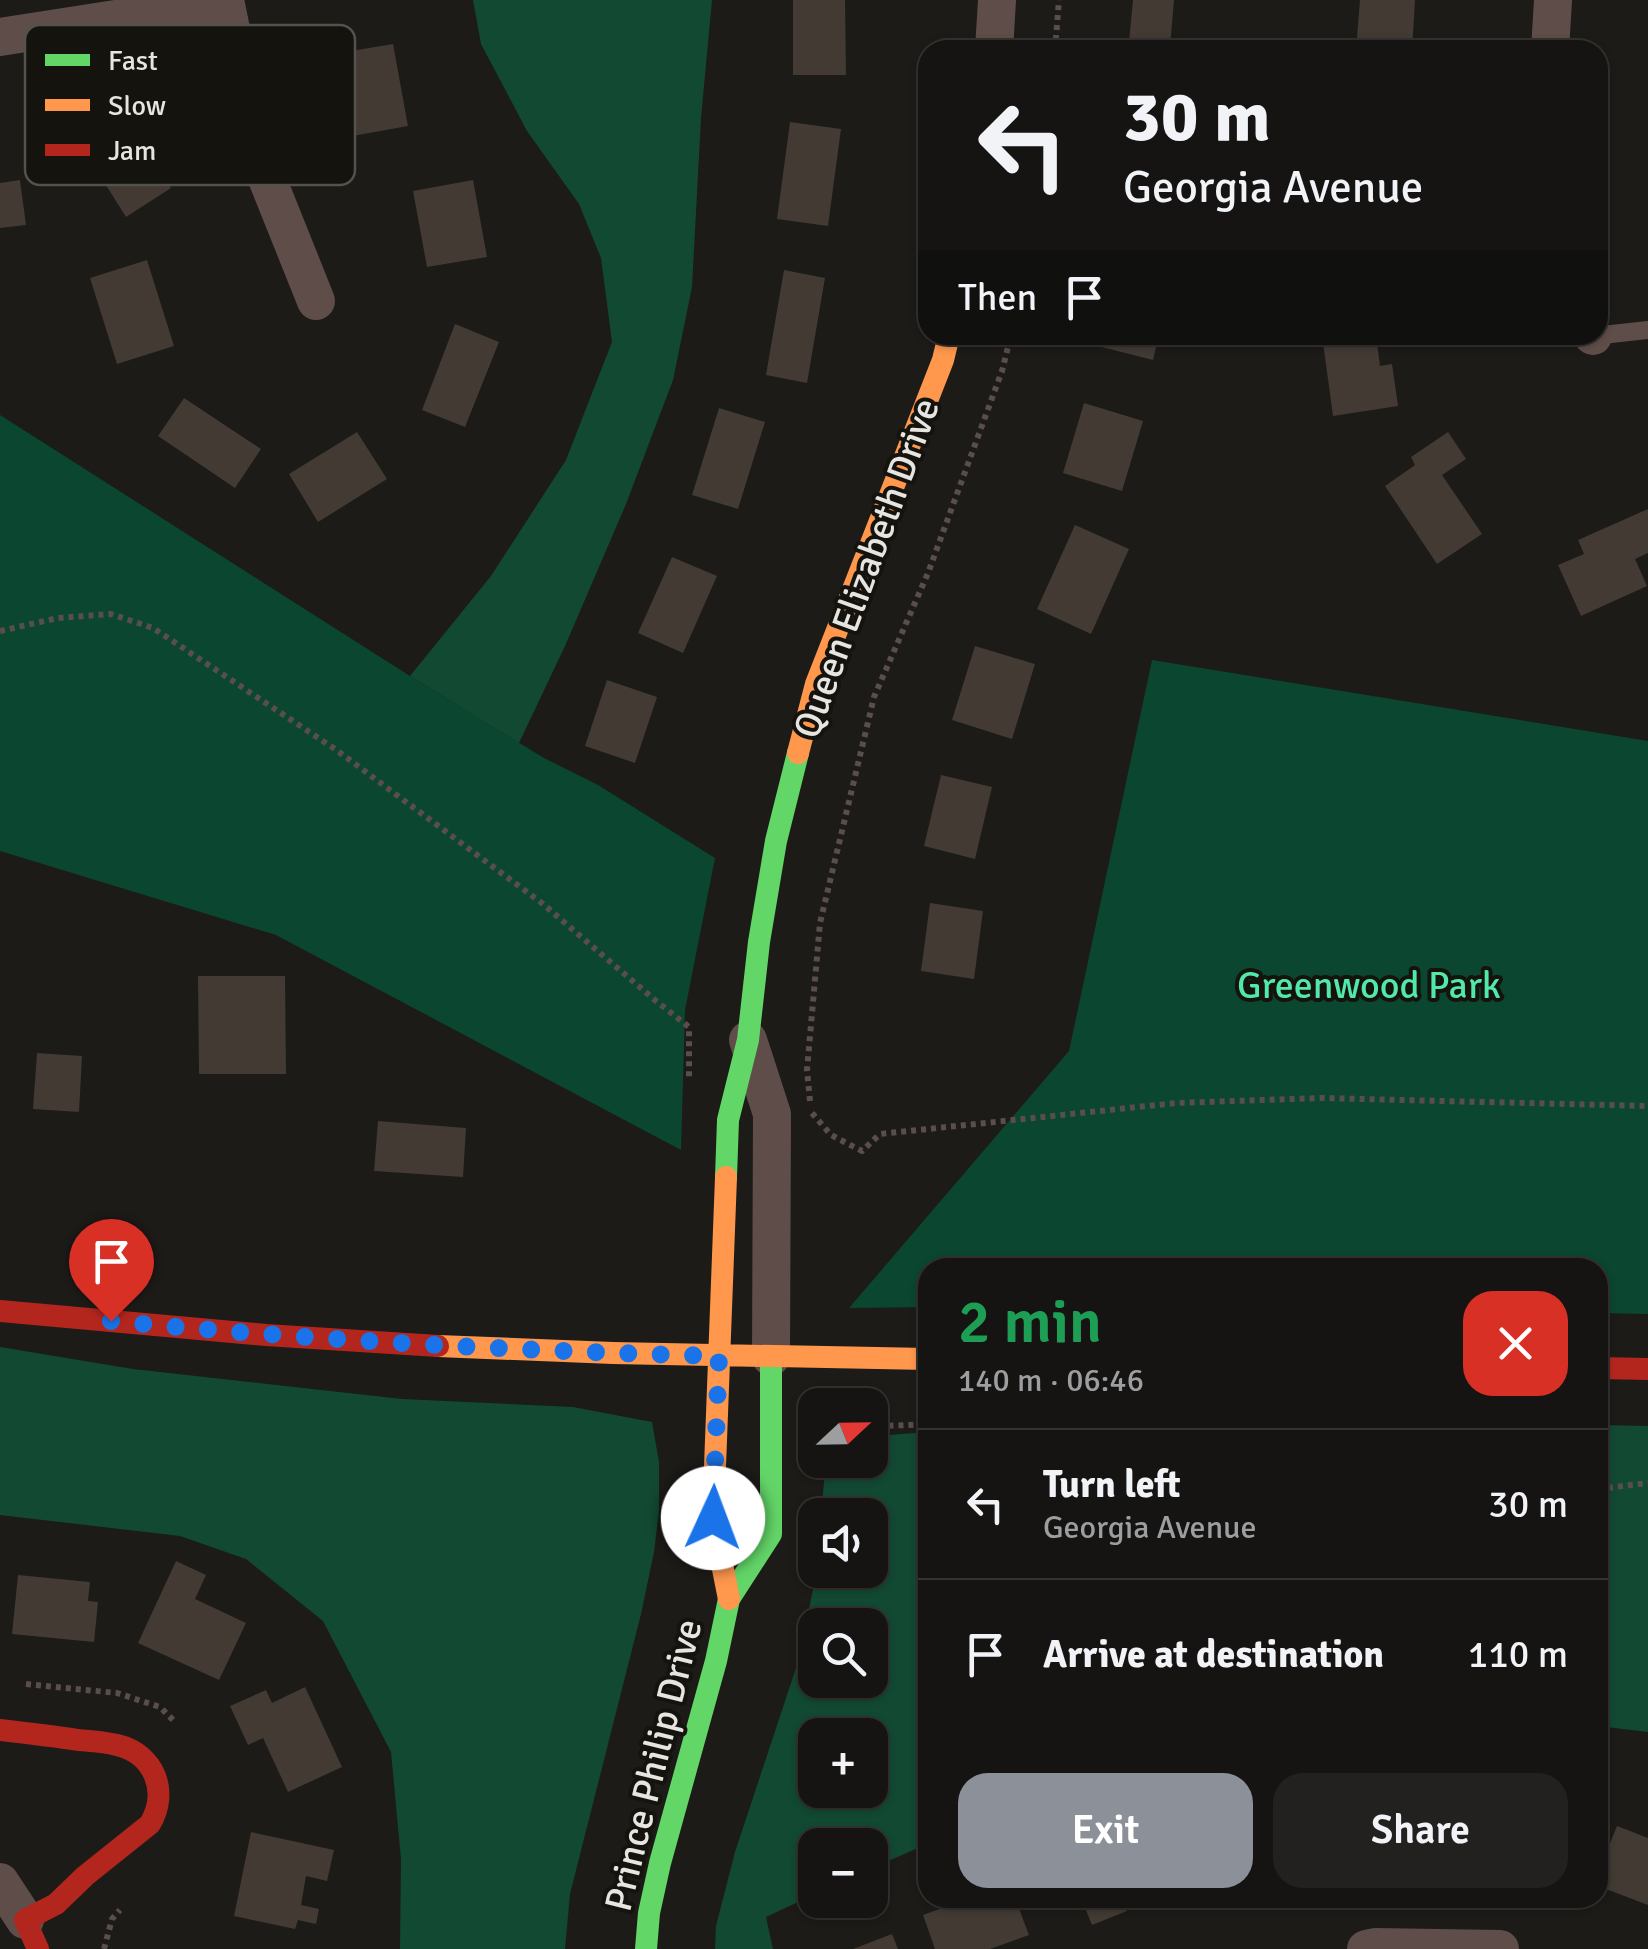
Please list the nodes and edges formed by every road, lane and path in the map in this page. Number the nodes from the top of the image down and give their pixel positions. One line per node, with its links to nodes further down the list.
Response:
1 (996, 0): 8 (street)
2 (1059, 0): 9 (path)
3 (1553, 0): 10 (street)
4 (225, 3): 5 (street)
5 (77, 25)
6 (25, 33): 7 (street)
7 (0, 37)
8 (994, 40)
9 (1055, 40)
10 (1551, 40)
11 (270, 185): 12 (street)
12 (316, 302)
13 (1648, 330): 14 (lane)
14 (1608, 334)
15 (947, 345): 19 (street, Queen Elizabeth Drive)
16 (1008, 345): 20 (path)
17 (0, 631): 18 (path)
18 (690, 1027)
19 (748, 1040): 22 (street, Queen Elizabeth Drive); 23 (street, Queen Elizabeth Drive)
20 (1648, 1106)
21 (0, 1311): 22 (street)
22 (719, 1356): 23 (street); 31 (street, Prince Philip Drive)
23 (772, 1357): 24 (street); 31 (street, Prince Philip Drive)
24 (918, 1359)
25 (1608, 1368): 26 (street)
26 (1648, 1369)
27 (918, 1424): 28 (path)
28 (888, 1426)
29 (1648, 1484): 30 (path)
30 (1608, 1488)
31 (729, 1599): 35 (street, Prince Philip Drive)
32 (0, 1730): 34 (street)
33 (0, 1882): 34 (street)
34 (31, 1934)
35 (646, 1949)
36 (1366, 1949): 37 (street)
37 (1500, 1949)

